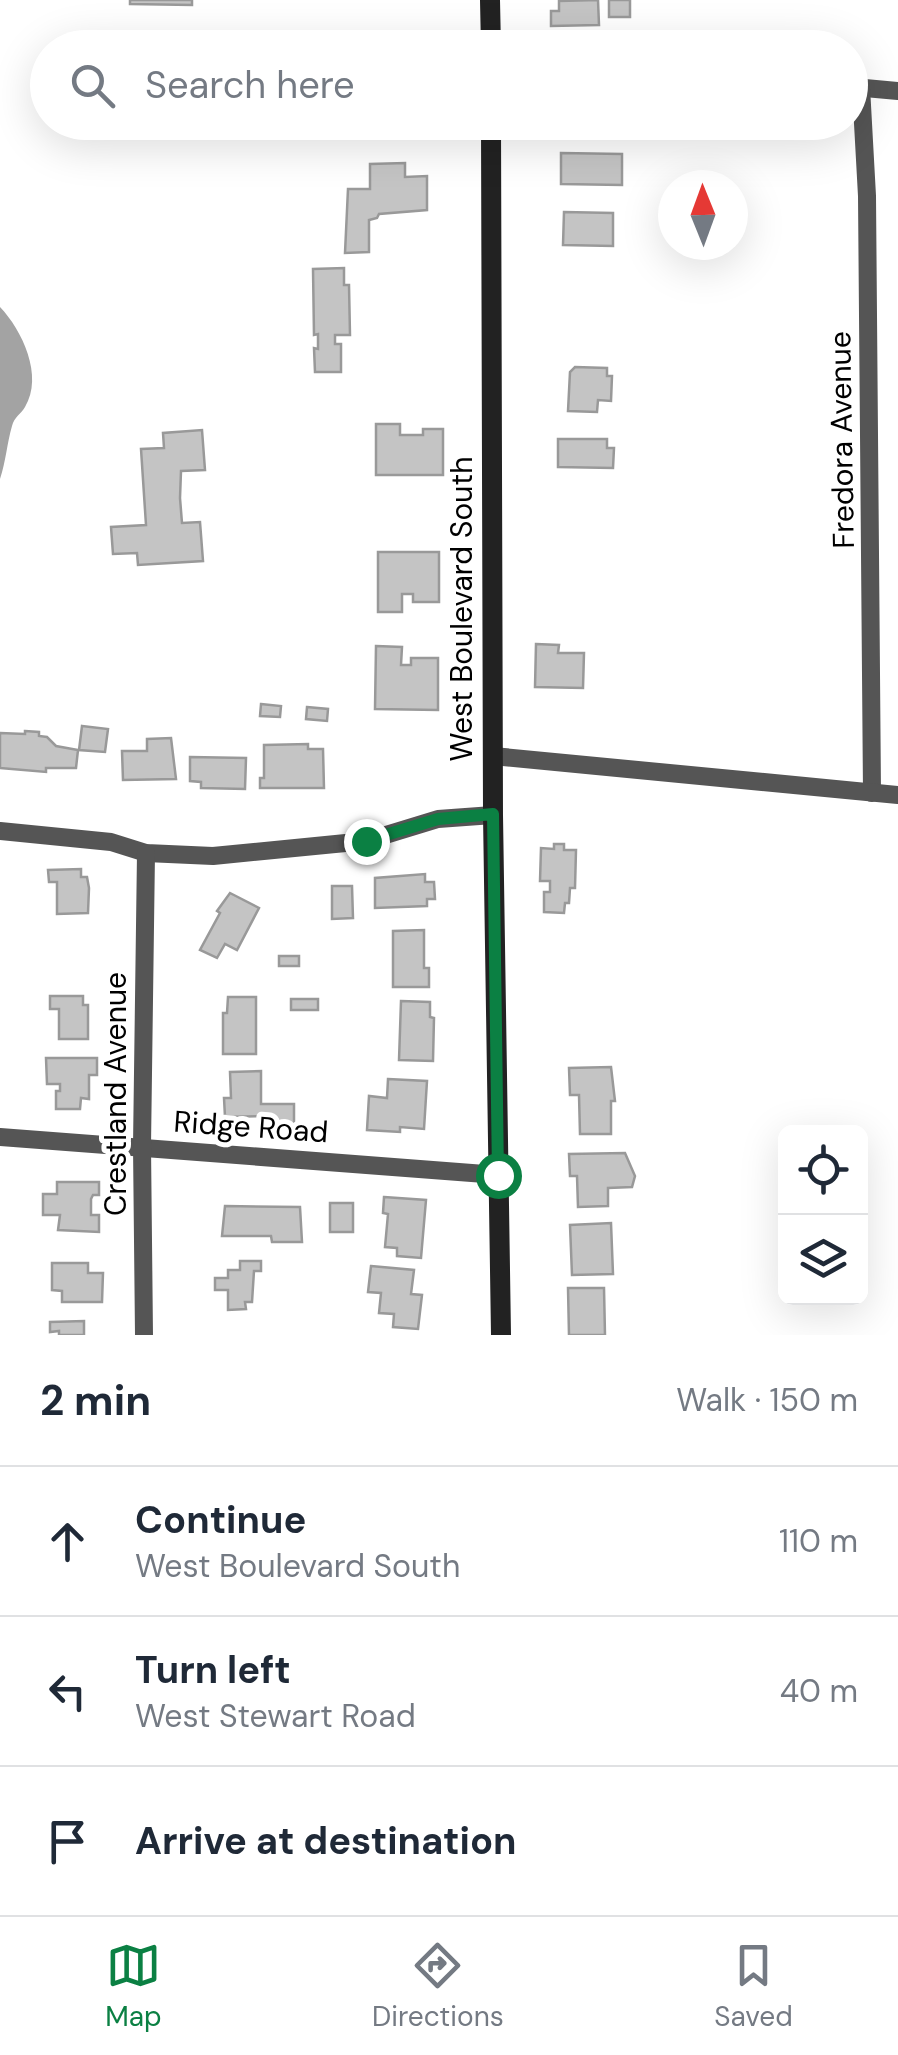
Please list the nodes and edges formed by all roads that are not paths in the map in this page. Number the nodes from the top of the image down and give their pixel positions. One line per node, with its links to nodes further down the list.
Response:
1 (490, 0): 2 (main road)
2 (491, 30)
3 (868, 88): 4 (street)
4 (898, 91)
5 (491, 140): 7 (main road, West Boulevard South)
6 (861, 140): 8 (street, Fredora Avenue)
7 (492, 756): 8 (street); 10 (main road, West Boulevard South)
8 (872, 792): 9 (street)
9 (898, 795)
10 (493, 814): 12 (street); 15 (main road, West Boulevard South)
11 (0, 831): 12 (street)
12 (146, 852): 14 (street, Crestland Avenue)
13 (0, 1137): 14 (street, Ridge Road)
14 (142, 1146): 15 (street, Ridge Road); 16 (street, Crestland Avenue)
15 (498, 1175): 17 (main road, West Boulevard South)
16 (144, 1335)
17 (502, 1335)

